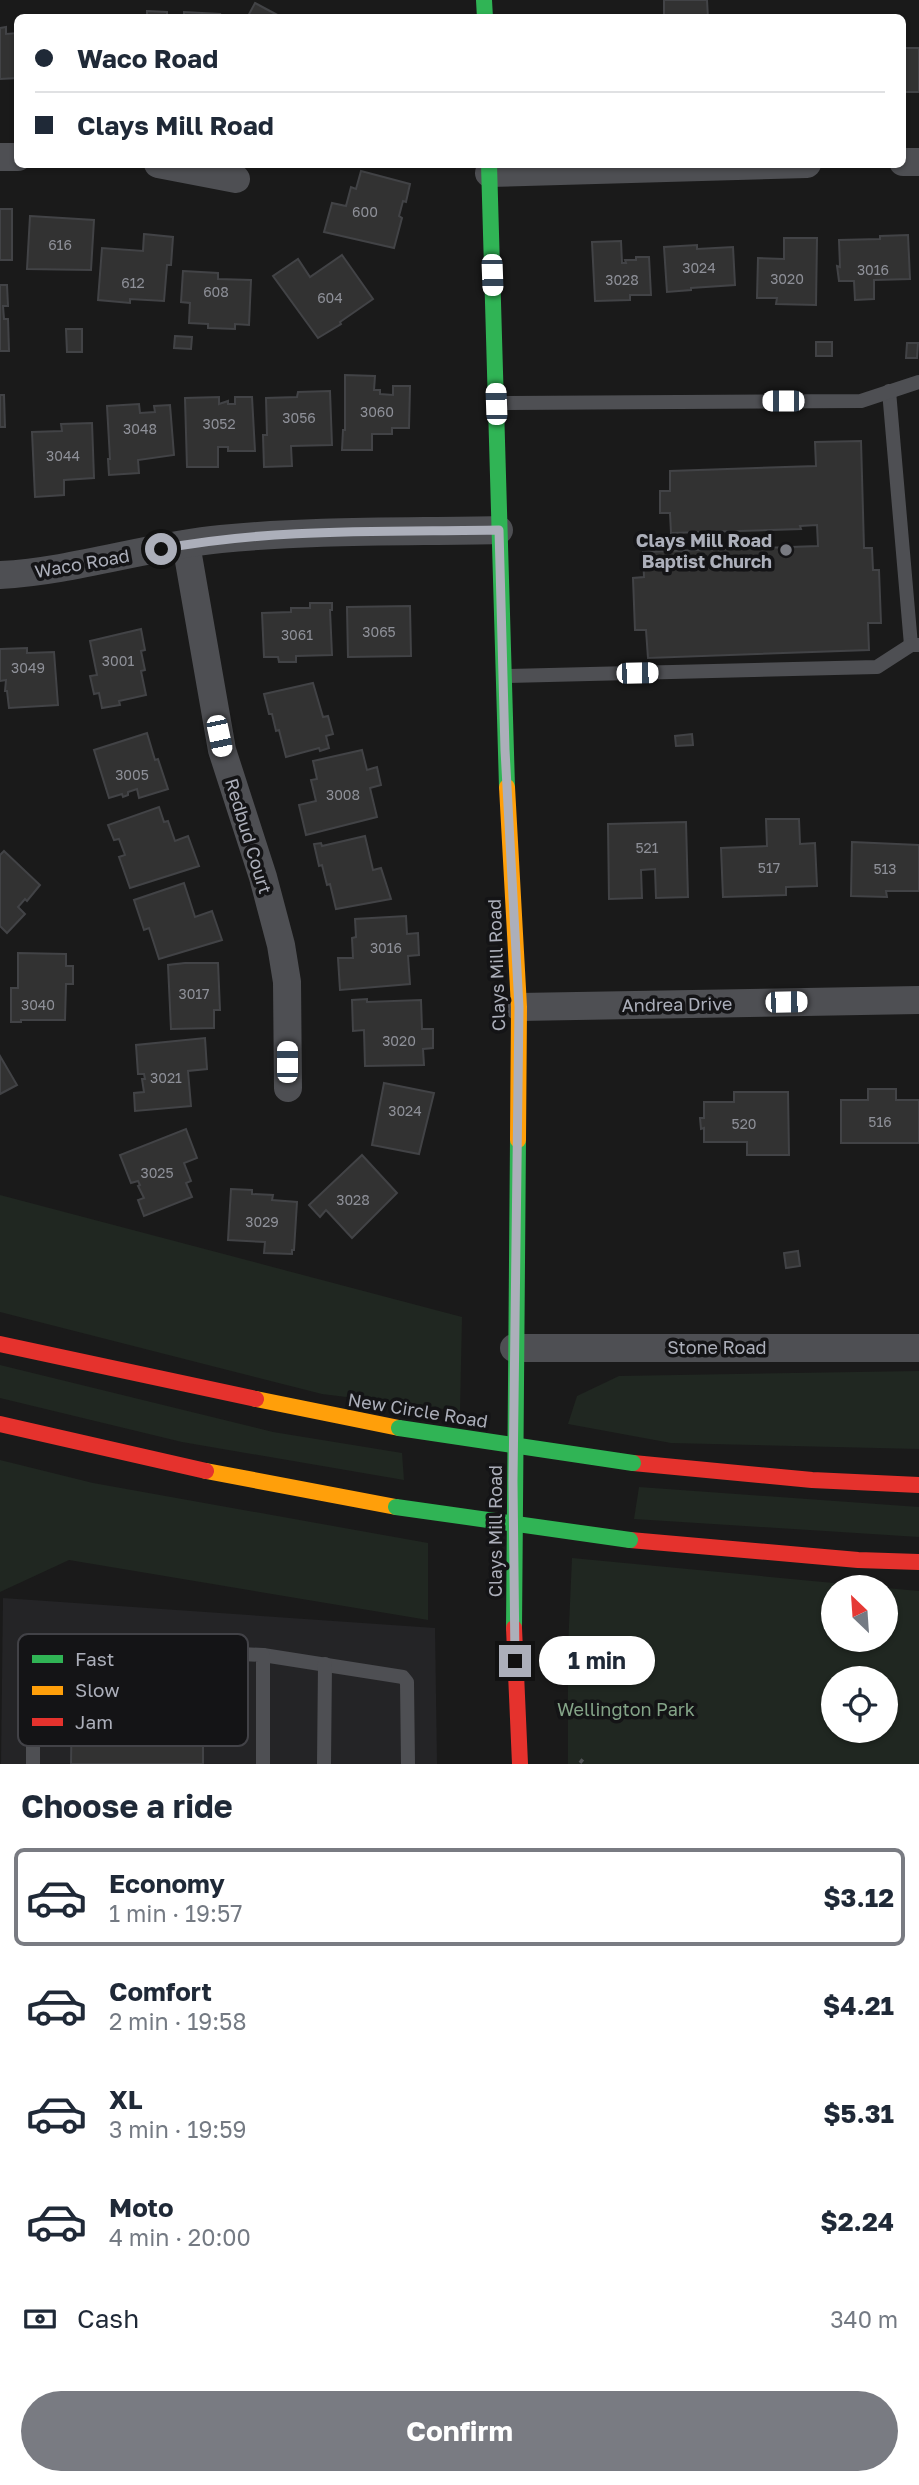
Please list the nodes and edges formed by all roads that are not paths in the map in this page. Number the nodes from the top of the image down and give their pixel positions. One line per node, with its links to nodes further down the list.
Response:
1 (179, 168): 4 (street)
2 (553, 168): 3 (street)
3 (489, 169): 7 (main road, Clays Mill Road)
4 (236, 179)
5 (919, 382): 6 (lane)
6 (889, 391): 7 (lane); 11 (lane)
7 (496, 404): 8 (main road, Clays Mill Road)
8 (499, 530): 9 (street, Waco Road); 12 (main road, Clays Mill Road)
9 (186, 544): 10 (street, Waco Road); 15 (street, Redbud Court)
10 (0, 575)
11 (915, 645): 12 (lane)
12 (503, 676): 14 (main road, Clays Mill Road)
13 (919, 1000): 14 (street, Andrea Drive)
14 (519, 1007): 17 (main road, Clays Mill Road)
15 (288, 1088)
16 (0, 1344): 20 (main road, New Circle Road, bridge)
17 (514, 1348): 18 (street, Stone Road); 30 (main road, Clays Mill Road)
18 (919, 1348)
19 (0, 1424): 21 (main road, bridge)
20 (919, 1485)
21 (919, 1562)
22 (248, 1654): 23 (lane)
23 (263, 1655): 24 (lane); 27 (lane)
24 (324, 1664): 28 (lane); 29 (lane)
25 (33, 1746): 26 (lane)
26 (33, 1764)
27 (264, 1764)
28 (324, 1764)
29 (408, 1764)
30 (520, 1764)

